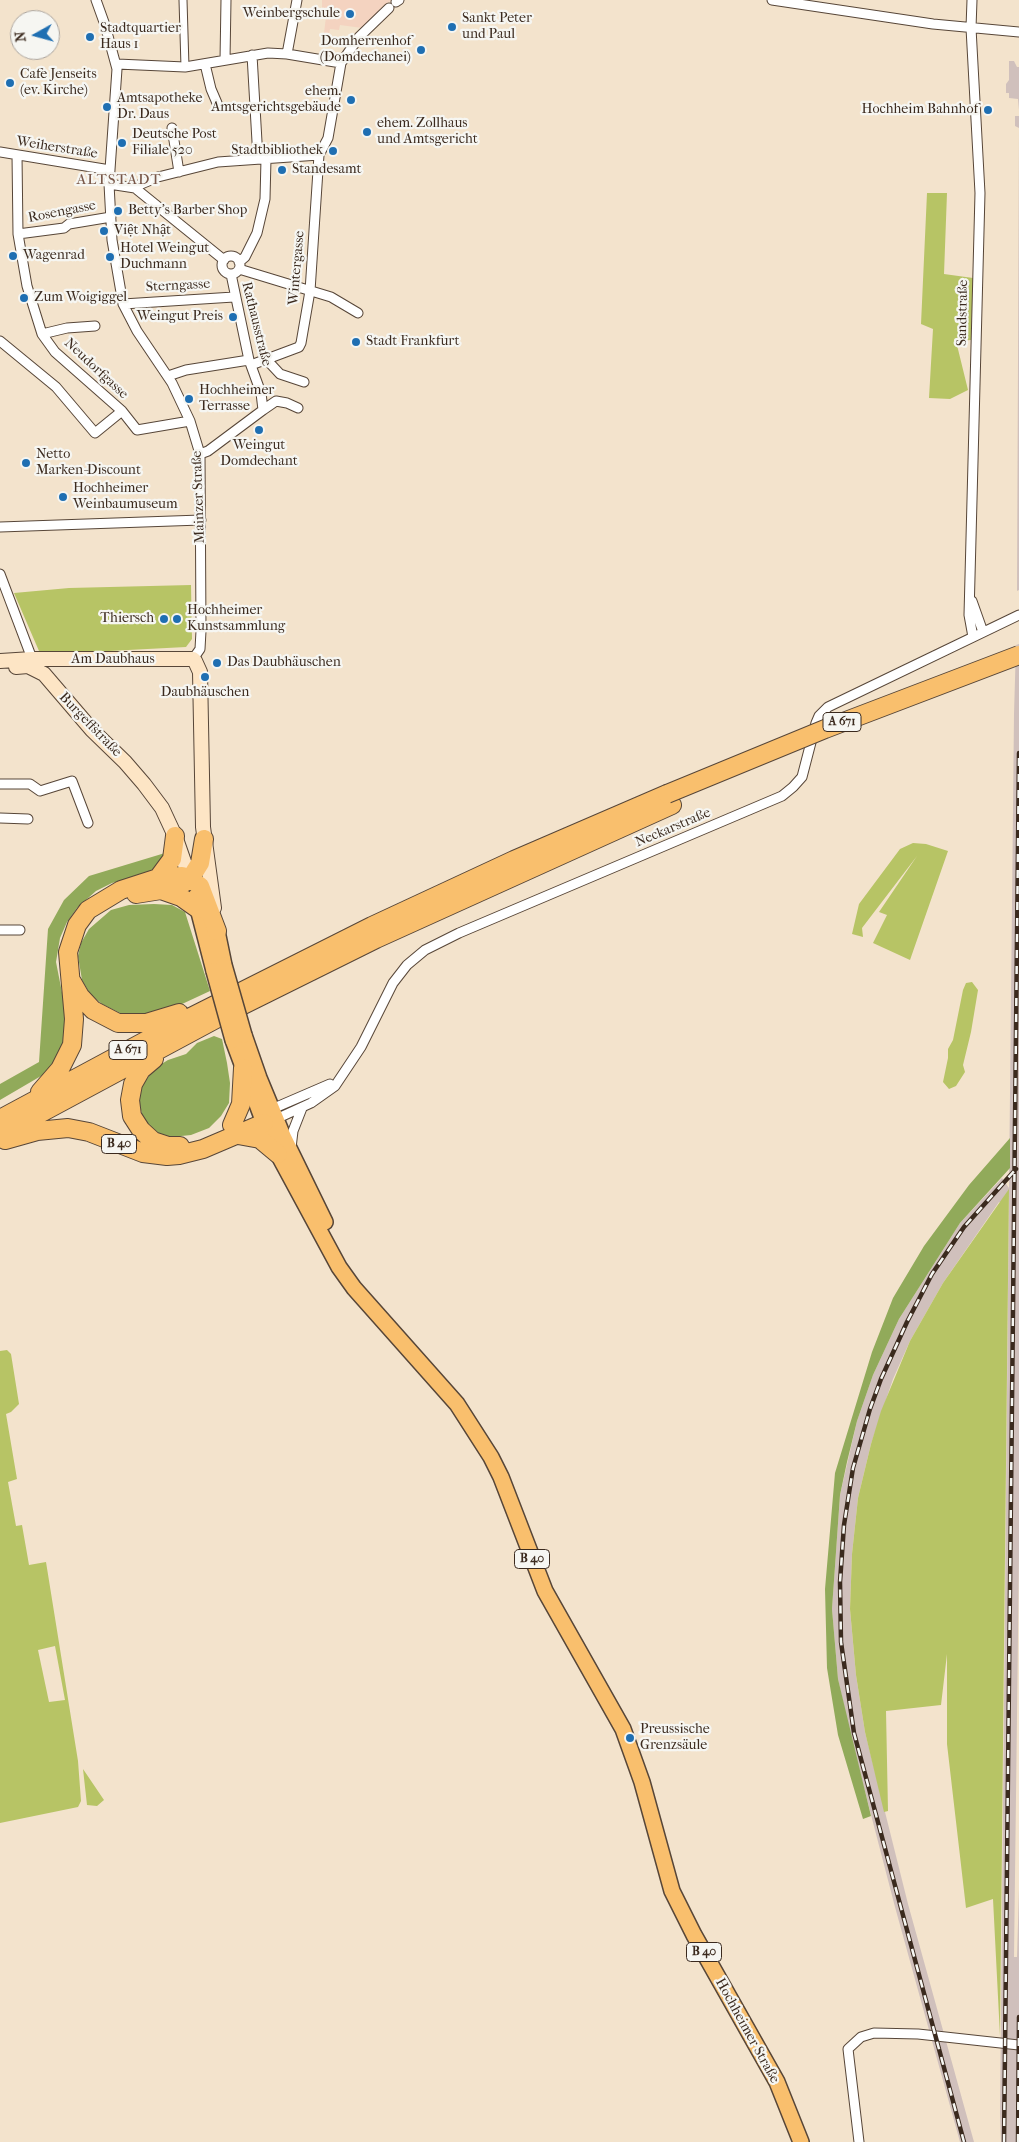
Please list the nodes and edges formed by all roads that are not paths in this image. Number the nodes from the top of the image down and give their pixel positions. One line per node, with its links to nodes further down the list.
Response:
1 (96, 0): 14 (street, Mainzer Straße)
2 (183, 0): 16 (street)
3 (226, 0): 12 (street)
4 (772, 0): 8 (street)
5 (972, 0): 8 (street, Sandstraße)
6 (294, 3): 10 (street)
7 (395, 3): 13 (street)
8 (971, 28): 9 (street); 51 (street, Sandstraße)
9 (1019, 32)
10 (287, 54): 11 (street); 13 (street)
11 (252, 55): 12 (street); 22 (street)
12 (225, 60): 15 (street)
13 (341, 63): 21 (street, Wintergasse)
14 (116, 64): 16 (street); 23 (street, Mainzer Straße)
15 (205, 64): 16 (street); 17 (street)
16 (185, 67)
17 (218, 103)
18 (172, 128): 24 (street)
19 (0, 152): 20 (street, Weiherstraße)
20 (16, 155): 23 (street, Weiherstraße); 28 (street, Neudorfgasse)
21 (319, 155): 22 (street); 32 (street, Wintergasse)
22 (262, 159): 24 (street); 30 (street)
23 (110, 170): 25 (street, Mainzer Straße)
24 (179, 172): 26 (street)
25 (109, 184): 26 (street); 27 (street, Mainzer Straße)
26 (134, 187): 29 (street, Rathausstraße)
27 (111, 217): 28 (street, Rosengasse); 34 (street, Mainzer Straße)
28 (18, 234): 37 (street, Neudorfgasse)
29 (224, 260): 30 (street); 31 (street, Rathausstraße)
30 (239, 265): 31 (street, Rathausstraße); 32 (street)
31 (230, 274): 33 (street, Rathausstraße)
32 (310, 291): 35 (street); 39 (street, Wintergasse)
33 (234, 297): 34 (street, Sterngasse); 40 (street, Rathausstraße)
34 (123, 304): 41 (street, Mainzer Straße)
35 (358, 313)
36 (95, 326): 37 (street)
37 (42, 334): 45 (street, Neudorfgasse)
38 (0, 341): 45 (street)
39 (266, 359): 40 (street, Wintergasse); 42 (street)
40 (250, 363): 41 (street, Wintergasse); 44 (street, Rathausstraße)
41 (168, 376): 46 (street, Mainzer Straße)
42 (304, 382)
43 (298, 408): 44 (street)
44 (263, 410): 47 (street)
45 (122, 411): 46 (street, Neudorfgasse)
46 (190, 421): 47 (street, Mainzer Straße)
47 (200, 454): 48 (street, Mainzer Straße)
48 (201, 520): 49 (street); 56 (street, Mainzer Straße)
49 (0, 527)
50 (0, 574): 59 (street)
51 (971, 599): 53 (street, Sandstraße); 54 (street, Sandstraße)
52 (1019, 614): 53 (street, Neckarstraße)
53 (984, 632): 54 (street, Neckarstraße)
54 (973, 637): 82 (street, Neckarstraße)
55 (1019, 655): 64 (highway, A 671, bridge)
56 (193, 659): 57 (main road, Am Daubhaus); 69 (main road)
57 (67, 660): 59 (main road, Am Daubhaus); 62 (main road)
58 (0, 661): 59 (main road)
59 (30, 663): 61 (main road); 62 (main road, Burgeffstraße)
60 (1019, 667): 64 (highway, A 671)
61 (0, 669)
62 (52, 685): 68 (main road, Burgeffstraße)
63 (0, 784): 67 (street)
64 (670, 799): 78 (highway, A 671); 80 (highway, A 671)
65 (0, 818): 66 (street)
66 (28, 819)
67 (88, 823)
68 (175, 836): 70 (main road, Burgeffstraße); 71 (highway)
69 (204, 839): 70 (highway); 75 (main road)
70 (190, 879): 71 (highway); 72 (main road, B 40); 75 (highway)
71 (159, 884): 72 (highway); 77 (highway)
72 (198, 909): 76 (main road, B 40)
73 (0, 930): 74 (street)
74 (20, 930)
75 (217, 931): 76 (main road, B 40)
76 (219, 968): 79 (main road, B 40, bridge)
77 (69, 970): 78 (highway); 83 (highway)
78 (225, 999): 83 (highway, A 671)
79 (239, 1037): 81 (main road, B 40); 85 (main road, B 40)
80 (182, 1038): 87 (highway); 88 (highway, A 671)
81 (243, 1068): 85 (main road, B 40); 87 (highway)
82 (341, 1078): 84 (street, Neckarstraße); 85 (street, Neckarstraße)
83 (31, 1102): 86 (highway, A 671)
84 (302, 1108): 85 (street, Neckarstraße); 90 (street)
85 (268, 1116): 87 (highway); 90 (main road, B 40)
86 (0, 1119)
87 (235, 1130): 89 (highway, B 40); 90 (highway, B 40)
88 (0, 1135)
89 (0, 1142)
90 (284, 1154): 92 (main road, Hochheimer Straße / B 40)
91 (1019, 2045): 93 (street)
92 (801, 2142)
93 (859, 2142)

